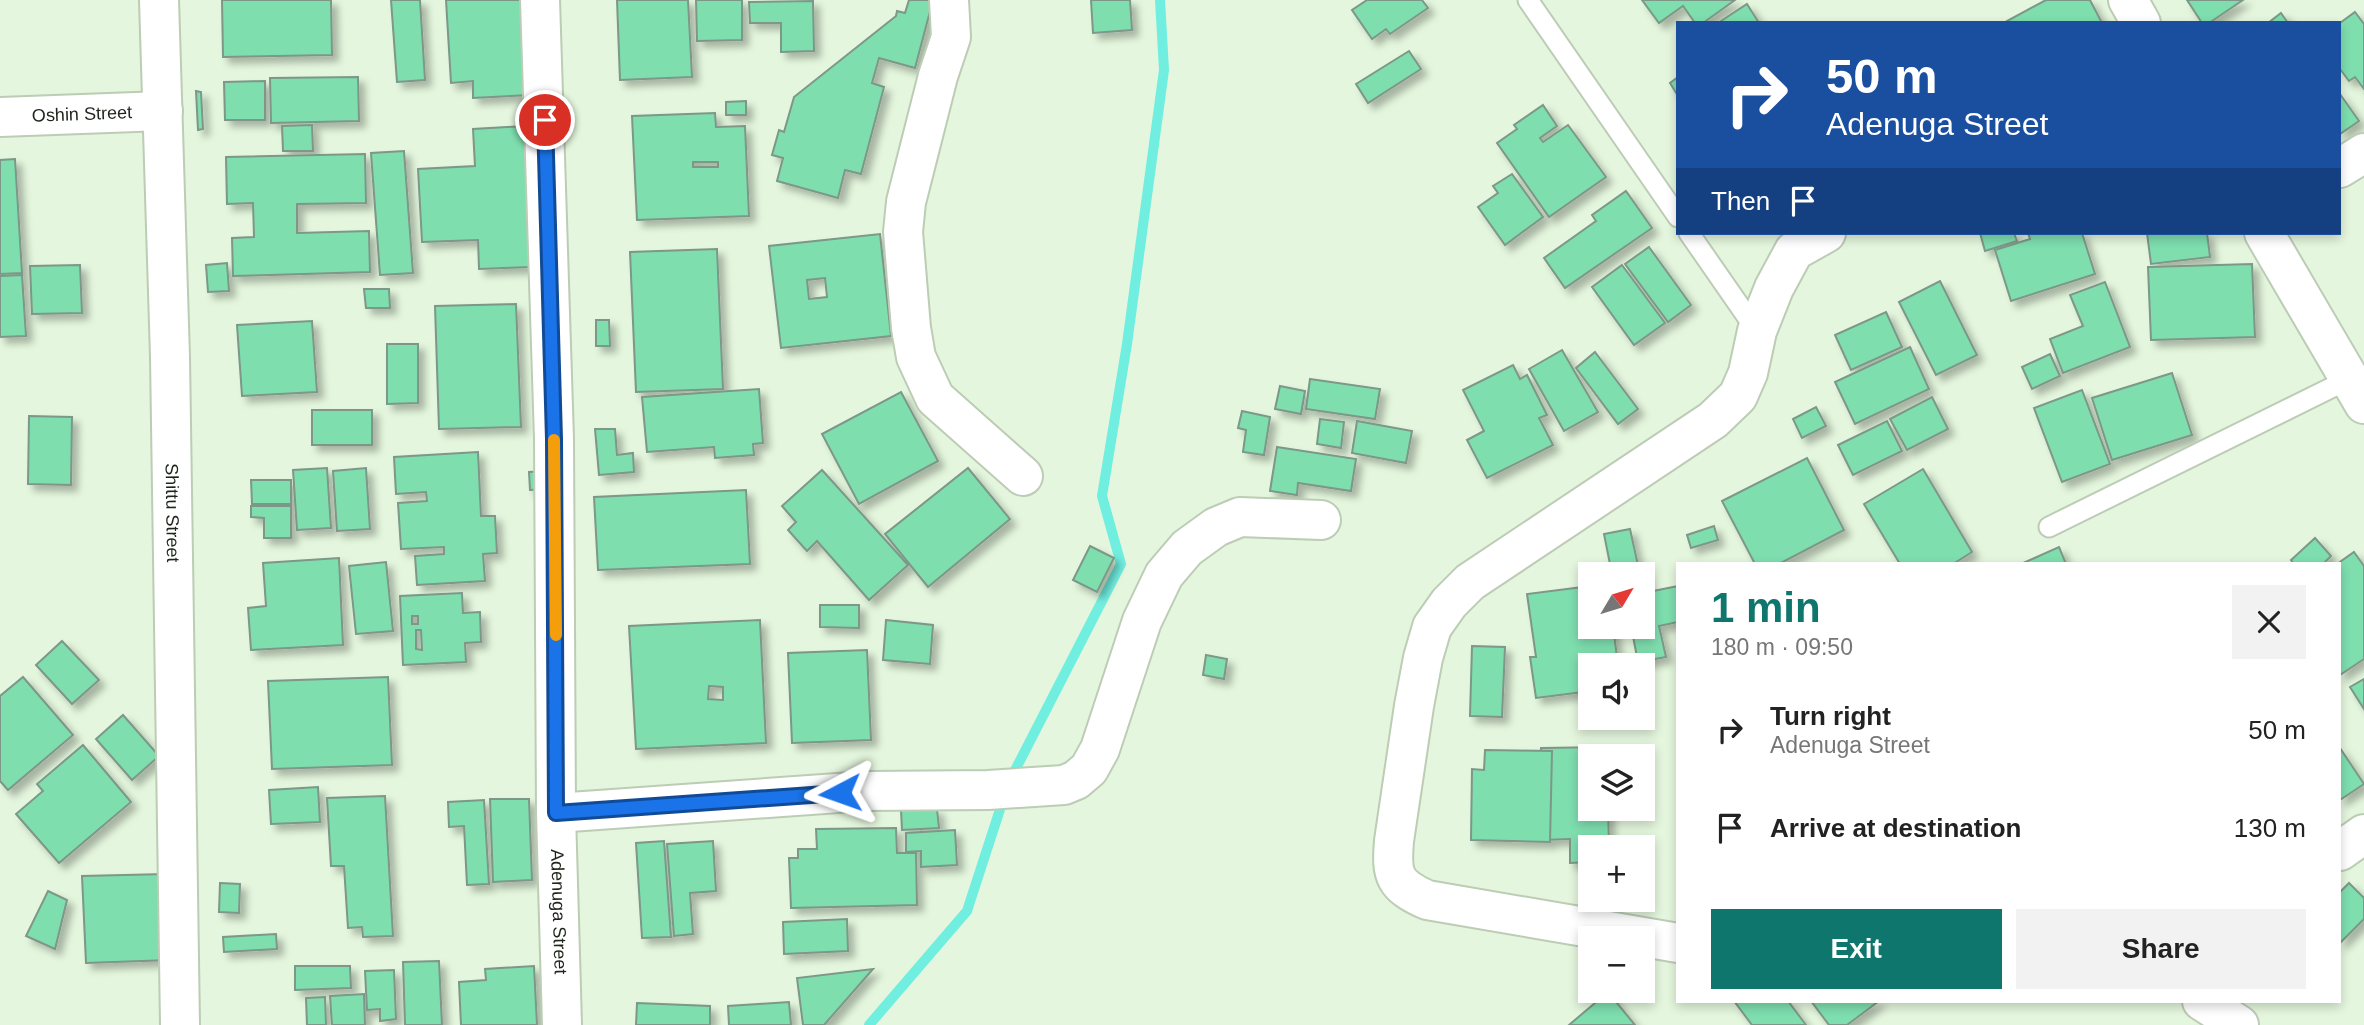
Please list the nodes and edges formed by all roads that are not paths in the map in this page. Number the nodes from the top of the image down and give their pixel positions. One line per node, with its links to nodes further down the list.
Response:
1 (159, 0): 7 (street, Shittu Street)
2 (540, 0): 20 (street, Adenuga Street)
3 (949, 0): 17 (street)
4 (1528, 0): 11 (lane)
5 (2128, 0): 6 (street)
6 (2140, 21)
7 (163, 111): 8 (street, Oshin Street); 25 (street, Shittu Street)
8 (0, 117)
9 (2364, 153): 10 (street)
10 (2341, 167)
11 (1676, 214)
12 (1690, 235): 15 (lane)
13 (1822, 235): 15 (street)
14 (2265, 235): 16 (street)
15 (1757, 331): 23 (street)
16 (2357, 392): 19 (lane)
17 (1023, 476)
18 (1321, 520): 20 (street)
19 (2049, 527)
20 (556, 813): 26 (street, Adenuga Street)
21 (2364, 834): 22 (street)
22 (2341, 850)
23 (1676, 943)
24 (2205, 1003): 27 (street)
25 (180, 1025)
26 (562, 1025)
27 (2239, 1025)

